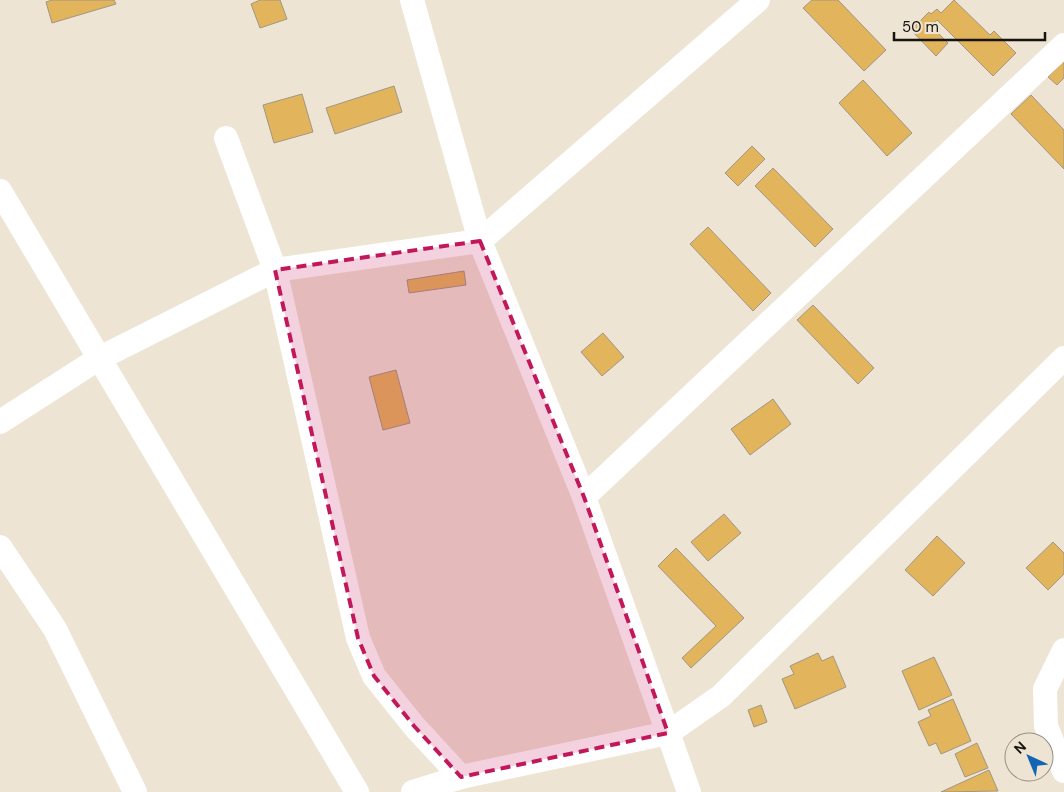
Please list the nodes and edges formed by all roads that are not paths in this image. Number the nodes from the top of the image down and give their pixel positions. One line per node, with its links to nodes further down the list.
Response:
1 (412, 0): 6 (street)
2 (758, 0): 6 (street)
3 (1064, 45): 11 (street)
4 (226, 138): 7 (street)
5 (0, 191): 9 (street)
6 (480, 241): 7 (street); 11 (street)
7 (274, 270): 9 (street); 16 (street)
8 (1064, 358): 14 (street)
9 (98, 359): 10 (street); 18 (street)
10 (0, 422)
11 (584, 497): 14 (street)
12 (0, 547): 17 (street)
13 (1064, 650): 15 (street)
14 (668, 734): 16 (street); 20 (street)
15 (1064, 771)
16 (460, 777): 19 (street)
17 (135, 792)
18 (357, 792)
19 (414, 792)
20 (690, 792)

